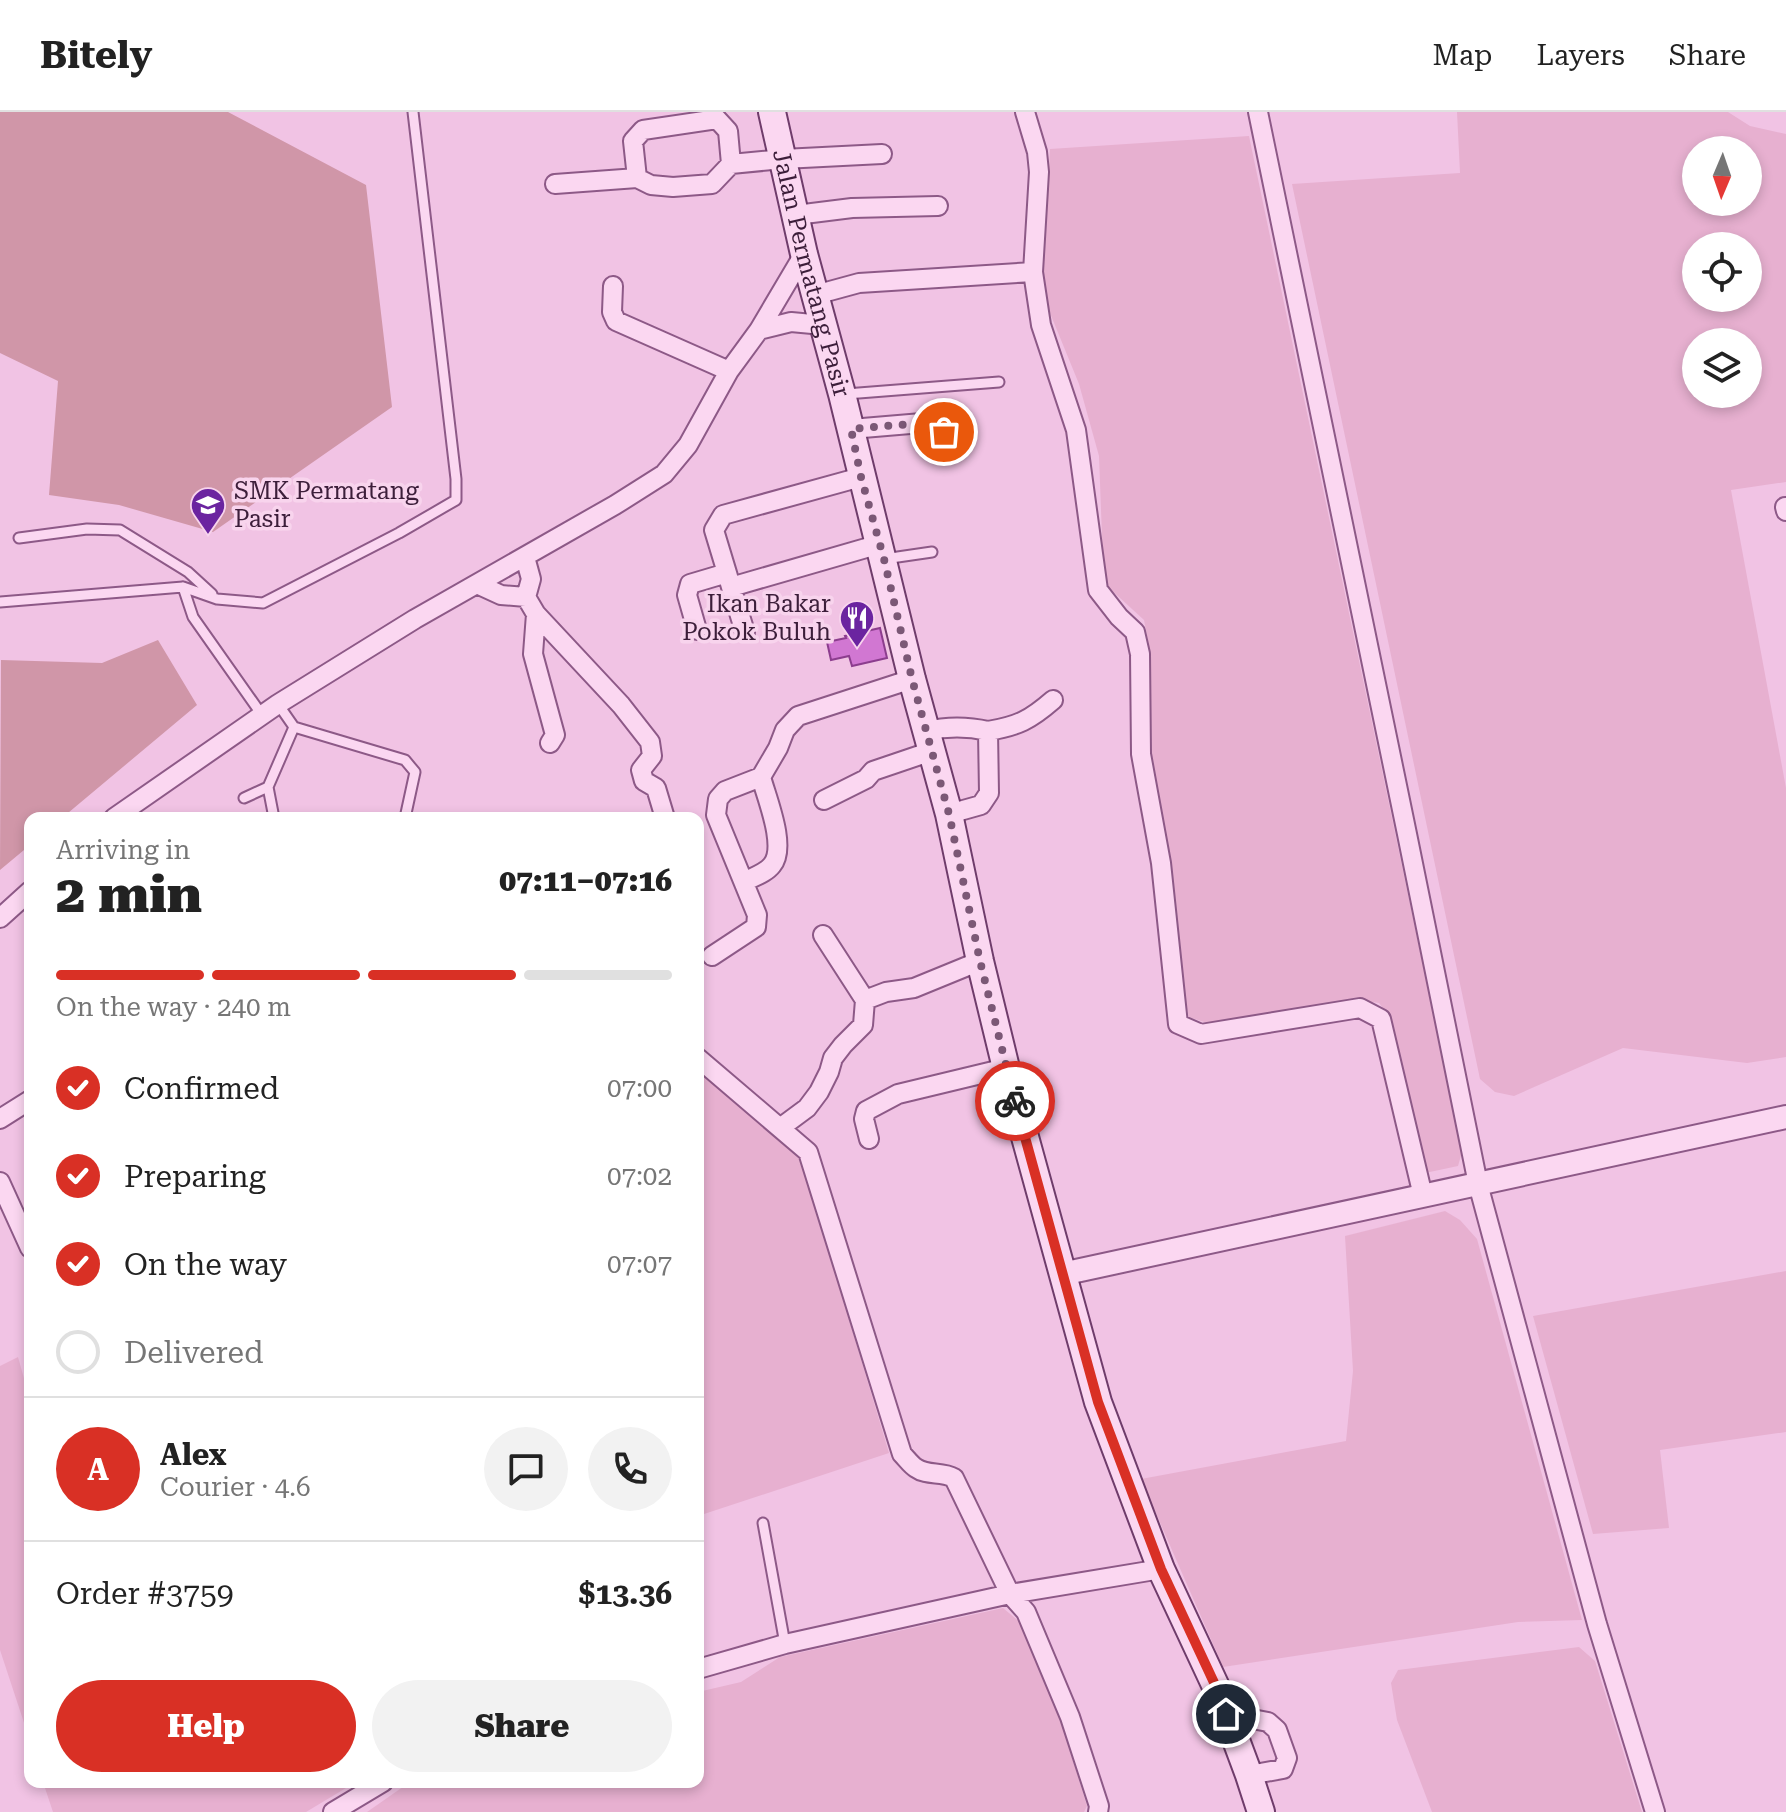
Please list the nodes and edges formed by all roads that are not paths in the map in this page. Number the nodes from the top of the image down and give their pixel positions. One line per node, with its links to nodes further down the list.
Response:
1 (413, 112): 32 (lane)
2 (772, 112): 6 (main road, Jalan Permatang Pasir)
3 (1025, 112): 13 (street)
4 (1258, 112): 69 (street)
5 (882, 154): 6 (street)
6 (783, 159): 7 (street); 11 (main road, Jalan Permatang Pasir)
7 (731, 164): 8 (street); 8 (street)
8 (637, 178): 9 (street)
9 (555, 184)
10 (938, 206): 11 (street)
11 (796, 215): 12 (main road, Jalan Permatang Pasir)
12 (804, 254): 15 (main road, Jalan Permatang Pasir); 17 (street)
13 (1033, 272): 15 (street); 70 (street)
14 (613, 286): 18 (street)
15 (815, 295): 16 (main road, Jalan Permatang Pasir)
16 (823, 325): 17 (street); 20 (main road, Jalan Permatang Pasir)
17 (759, 330): 18 (street)
18 (729, 371): 27 (street)
19 (999, 382): 20 (lane)
20 (842, 394): 21 (main road, Jalan Permatang Pasir)
21 (851, 429): 22 (street); 23 (main road, Jalan Permatang Pasir)
22 (944, 432)
23 (861, 477): 25 (main road, Jalan Permatang Pasir); 28 (street)
24 (19, 538): 32 (lane)
25 (882, 551): 26 (lane); 28 (street); 37 (main road, Jalan Permatang Pasir)
26 (932, 552)
27 (525, 557): 29 (street); 31 (street)
28 (729, 580): 35 (street); 36 (street)
29 (477, 584): 31 (street); 39 (street)
30 (183, 587): 32 (lane); 33 (lane); 40 (lane)
31 (526, 597): 34 (street)
32 (217, 599)
33 (0, 602)
34 (536, 614): 44 (street); 52 (street)
35 (697, 630)
36 (745, 632)
37 (912, 679): 43 (main road, Jalan Permatang Pasir); 45 (street)
38 (1053, 700): 42 (street)
39 (278, 704): 40 (street); 41 (lane)
40 (262, 715): 49 (street)
41 (294, 727): 46 (lane); 51 (lane)
42 (988, 731): 43 (street); 53 (street)
43 (929, 741): 48 (street); 53 (main road, Jalan Permatang Pasir)
44 (550, 743)
45 (761, 777): 54 (street); 54 (street)
46 (268, 787): 47 (lane); 50 (lane)
47 (244, 798)
48 (824, 800)
49 (123, 812)
50 (273, 812)
51 (406, 812)
52 (663, 812)
53 (949, 814): 59 (main road, Jalan Permatang Pasir)
54 (744, 882): 58 (street)
55 (24, 896): 56 (street)
56 (0, 918)
57 (823, 935): 60 (street)
58 (712, 956)
59 (980, 961): 60 (street); 62 (main road, Jalan Permatang Pasir)
60 (865, 1000): 66 (street)
61 (704, 1063): 66 (street)
62 (1006, 1068): 67 (street); 72 (main road, Jalan Permatang Pasir)
63 (24, 1104): 65 (street)
64 (1786, 1117): 69 (street)
65 (0, 1119)
66 (780, 1128): 75 (street)
67 (869, 1139)
68 (0, 1182): 71 (street)
69 (1478, 1184): 70 (street); 84 (street)
70 (1423, 1196): 72 (street)
71 (24, 1235)
72 (1062, 1274): 74 (main road, Jalan Permatang Pasir)
73 (763, 1523): 76 (lane)
74 (1161, 1569): 75 (street); 78 (main road, Jalan Permatang Pasir)
75 (1010, 1594): 76 (street); 82 (street)
76 (785, 1644): 77 (street)
77 (704, 1667)
78 (1226, 1714): 79 (main road, Jalan Permatang Pasir); 79 (street)
79 (1249, 1775): 83 (main road, Jalan Permatang Pasir)
80 (373, 1788): 81 (street)
81 (333, 1812)
82 (1098, 1812)
83 (1261, 1812)
84 (1655, 1812)

